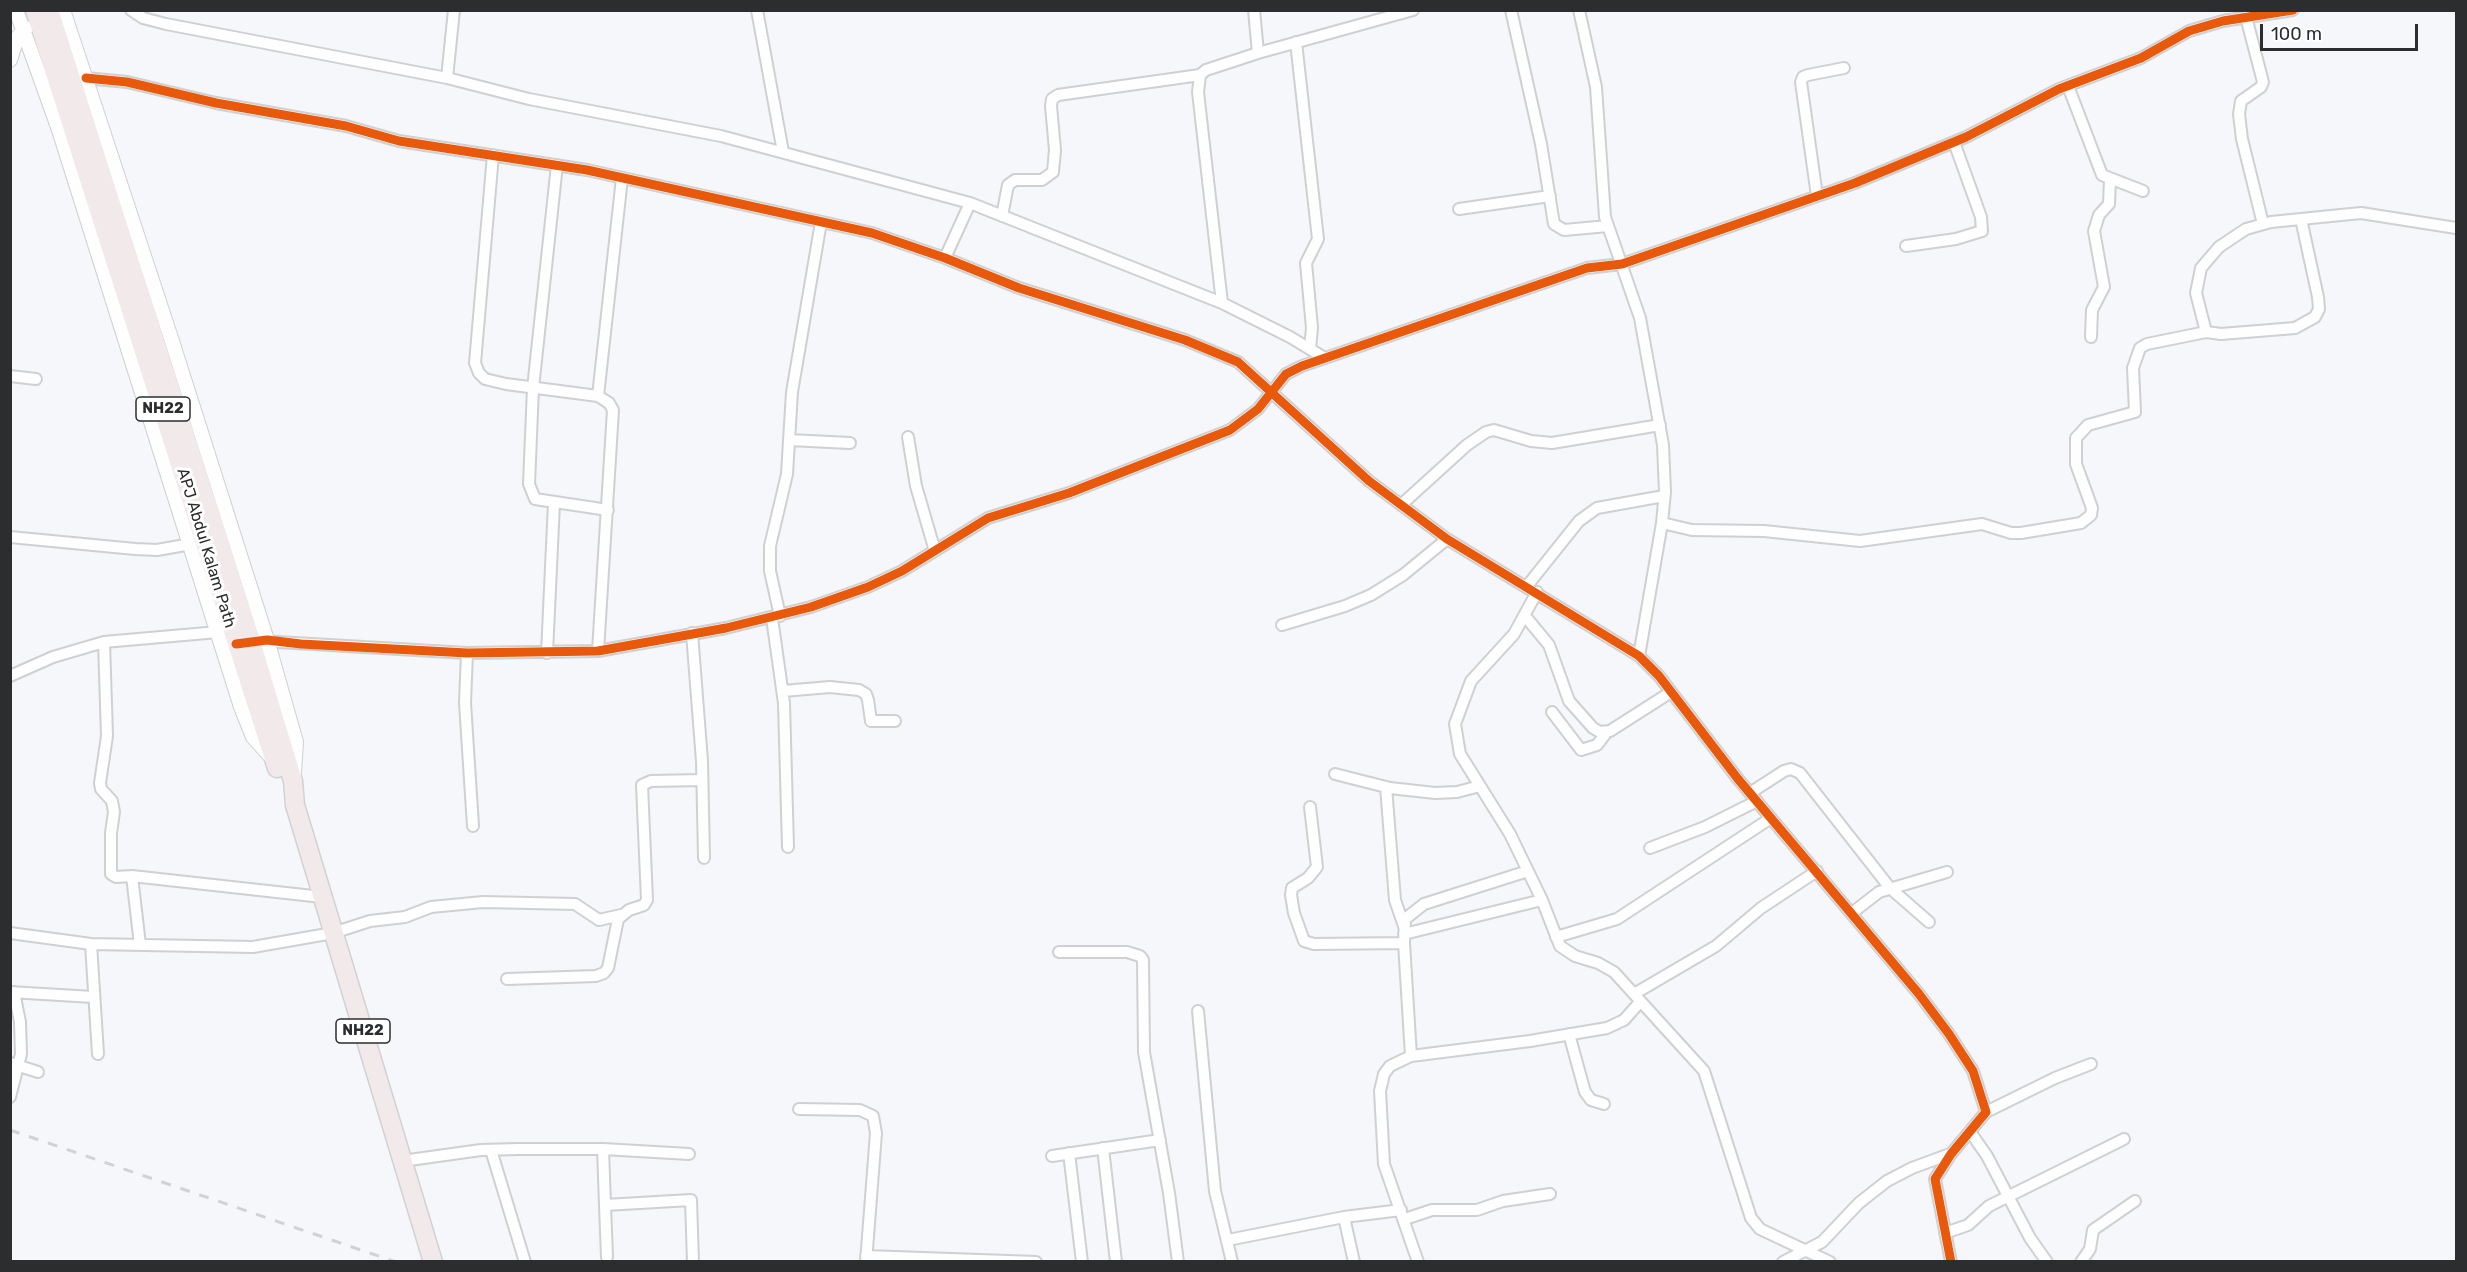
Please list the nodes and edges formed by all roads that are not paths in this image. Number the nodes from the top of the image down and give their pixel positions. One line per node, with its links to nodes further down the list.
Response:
1 (16, 10): 10 (street, NH22)
2 (131, 10): 18 (street)
3 (454, 10): 18 (street)
4 (757, 10): 21 (street)
5 (1254, 10): 13 (street)
6 (1413, 10): 12 (street)
7 (1511, 10): 27 (street)
8 (1579, 10): 35 (street)
9 (2293, 10): 11 (street)
10 (48, 15): 14 (street); 17 (street, NH22); 61 (street, NH22); 63 (highway, APJ Abdul Kalam Path / NH22)
11 (2246, 17): 19 (street); 34 (street)
12 (1296, 42): 13 (street); 43 (street)
13 (1258, 53): 16 (street)
14 (10, 60)
15 (1844, 68): 28 (street)
16 (1200, 75): 31 (street); 40 (street)
17 (86, 78): 22 (street); 63 (street, NH22)
18 (447, 78): 21 (street)
19 (2068, 86): 20 (street); 25 (street)
20 (1954, 142): 28 (street); 37 (street)
21 (783, 152): 29 (street)
22 (494, 155): 23 (street); 47 (street)
23 (557, 165): 24 (street); 47 (street)
24 (622, 178): 33 (street); 49 (street)
25 (2110, 180): 26 (street); 42 (street)
26 (2143, 191)
27 (1550, 196): 30 (street); 35 (street)
28 (1817, 196): 39 (street)
29 (970, 203): 31 (street); 38 (street)
30 (1459, 209)
31 (1002, 216): 40 (street)
32 (2301, 219): 34 (street); 36 (street); 41 (street)
33 (821, 222): 38 (street); 52 (street)
34 (2263, 224): 41 (street)
35 (1608, 226): 39 (street)
36 (2457, 228)
37 (1906, 246)
38 (945, 258): 48 (street)
39 (1622, 264): 44 (street); 50 (street)
40 (1222, 303): 43 (street)
41 (2206, 332): 58 (street)
42 (2091, 337)
43 (1310, 349): 44 (street)
44 (1323, 357): 48 (street)
45 (10, 376): 46 (street)
46 (36, 379)
47 (533, 388): 49 (street); 55 (street)
48 (1273, 392): 56 (street); 62 (street)
49 (598, 396): 57 (street)
50 (1660, 425): 54 (street); 56 (street)
51 (908, 437): 62 (street)
52 (789, 440): 53 (street); 66 (street)
53 (850, 443)
54 (1664, 496): 58 (street); 64 (street)
55 (554, 503): 57 (street); 73 (street)
56 (1401, 505): 60 (street)
57 (608, 510): 72 (street)
58 (1662, 523): 75 (street)
59 (10, 537): 61 (street)
60 (1447, 538): 64 (street); 67 (street)
61 (191, 544): 68 (street, NH22)
62 (935, 551): 66 (street)
63 (232, 580): 71 (highway, APJ Abdul Kalam Path / NH22); 71 (street, NH22)
64 (1532, 589): 65 (street); 75 (street)
65 (1525, 616): 81 (street); 85 (street)
66 (776, 617): 69 (street); 77 (street)
67 (1282, 625)
68 (218, 632): 70 (street); 82 (street, NH22)
69 (692, 633): 72 (street); 84 (street)
70 (104, 642): 76 (street); 98 (street)
71 (251, 642): 74 (street); 82 (highway, APJ Abdul Kalam Path / NH22); 88 (highway, APJ Abdul Kalam Path / NH22)
72 (598, 651): 73 (street)
73 (547, 652): 74 (street)
74 (466, 653): 91 (street)
75 (1639, 656): 78 (street)
76 (10, 676)
77 (783, 691): 80 (street); 92 (street)
78 (1671, 692): 81 (street); 87 (street)
79 (1552, 712): 81 (street)
80 (895, 721)
81 (1606, 733)
82 (274, 760): 88 (highway, APJ Abdul Kalam Path / NH22)
83 (1335, 774): 86 (street)
84 (702, 780): 94 (street); 103 (street)
85 (1480, 786): 86 (street); 95 (street)
86 (1386, 787): 107 (street)
87 (1754, 797): 90 (street); 93 (street); 99 (street)
88 (295, 805): 100 (highway, NH22)
89 (1310, 807): 107 (street)
90 (1771, 818): 96 (street); 108 (street)
91 (473, 826)
92 (788, 847)
93 (1650, 848)
94 (704, 858)
95 (1528, 870): 101 (street); 107 (street)
96 (1817, 871): 102 (street); 115 (street)
97 (1947, 872): 99 (street)
98 (132, 876): 100 (street); 110 (street)
99 (1890, 888): 102 (street); 104 (street)
100 (322, 897): 106 (highway, NH22)
101 (1542, 900): 107 (street); 108 (street)
102 (1852, 913): 126 (street)
103 (621, 915): 106 (street); 112 (street)
104 (1929, 922)
105 (10, 933): 109 (street)
106 (333, 933): 110 (street); 137 (highway, NH22)
107 (1404, 935): 119 (street)
108 (1556, 937): 115 (street)
109 (90, 944): 110 (street); 114 (street)
110 (140, 945)
111 (1059, 952): 129 (street)
112 (507, 979)
113 (12, 992): 114 (street); 120 (street)
114 (93, 997): 118 (street)
115 (1637, 998): 117 (street); 146 (street)
116 (1198, 1011): 145 (street)
117 (1569, 1034): 119 (street); 124 (street)
118 (98, 1054)
119 (1411, 1056): 142 (street)
120 (15, 1064): 122 (street); 123 (street)
121 (2091, 1064): 126 (street)
122 (38, 1072)
123 (10, 1097)
124 (1604, 1104)
125 (799, 1109): 149 (street)
126 (1986, 1112): 127 (street)
127 (1971, 1133): 135 (street); 139 (street)
128 (2124, 1139): 139 (street)
129 (1160, 1140): 130 (street); 155 (street)
130 (1103, 1148): 133 (street); 154 (street)
131 (603, 1149): 132 (street); 134 (street); 141 (street)
132 (491, 1150): 137 (street); 150 (street)
133 (1069, 1153): 136 (street); 153 (street)
134 (689, 1154)
135 (1951, 1154): 144 (street); 146 (street)
136 (1052, 1156)
137 (402, 1161): 148 (highway, NH22)
138 (1550, 1194): 142 (street)
139 (2010, 1197): 144 (street); 162 (street)
140 (2135, 1201): 163 (street)
141 (605, 1205): 147 (street); 151 (street)
142 (1403, 1214): 143 (street); 158 (street)
143 (1344, 1217): 145 (street); 157 (street)
144 (1945, 1233): 161 (street)
145 (1228, 1240): 156 (street)
146 (1810, 1250): 159 (street); 160 (street)
147 (607, 1257)
148 (432, 1259)
149 (866, 1259): 152 (street)
150 (525, 1262)
151 (693, 1262)
152 (1036, 1262)
153 (1082, 1262)
154 (1116, 1262)
155 (1178, 1262)
156 (1232, 1262)
157 (1354, 1262)
158 (1418, 1262)
159 (1783, 1262)
160 (1830, 1262)
161 (1951, 1262)
162 (2047, 1262)
163 (2081, 1262)

